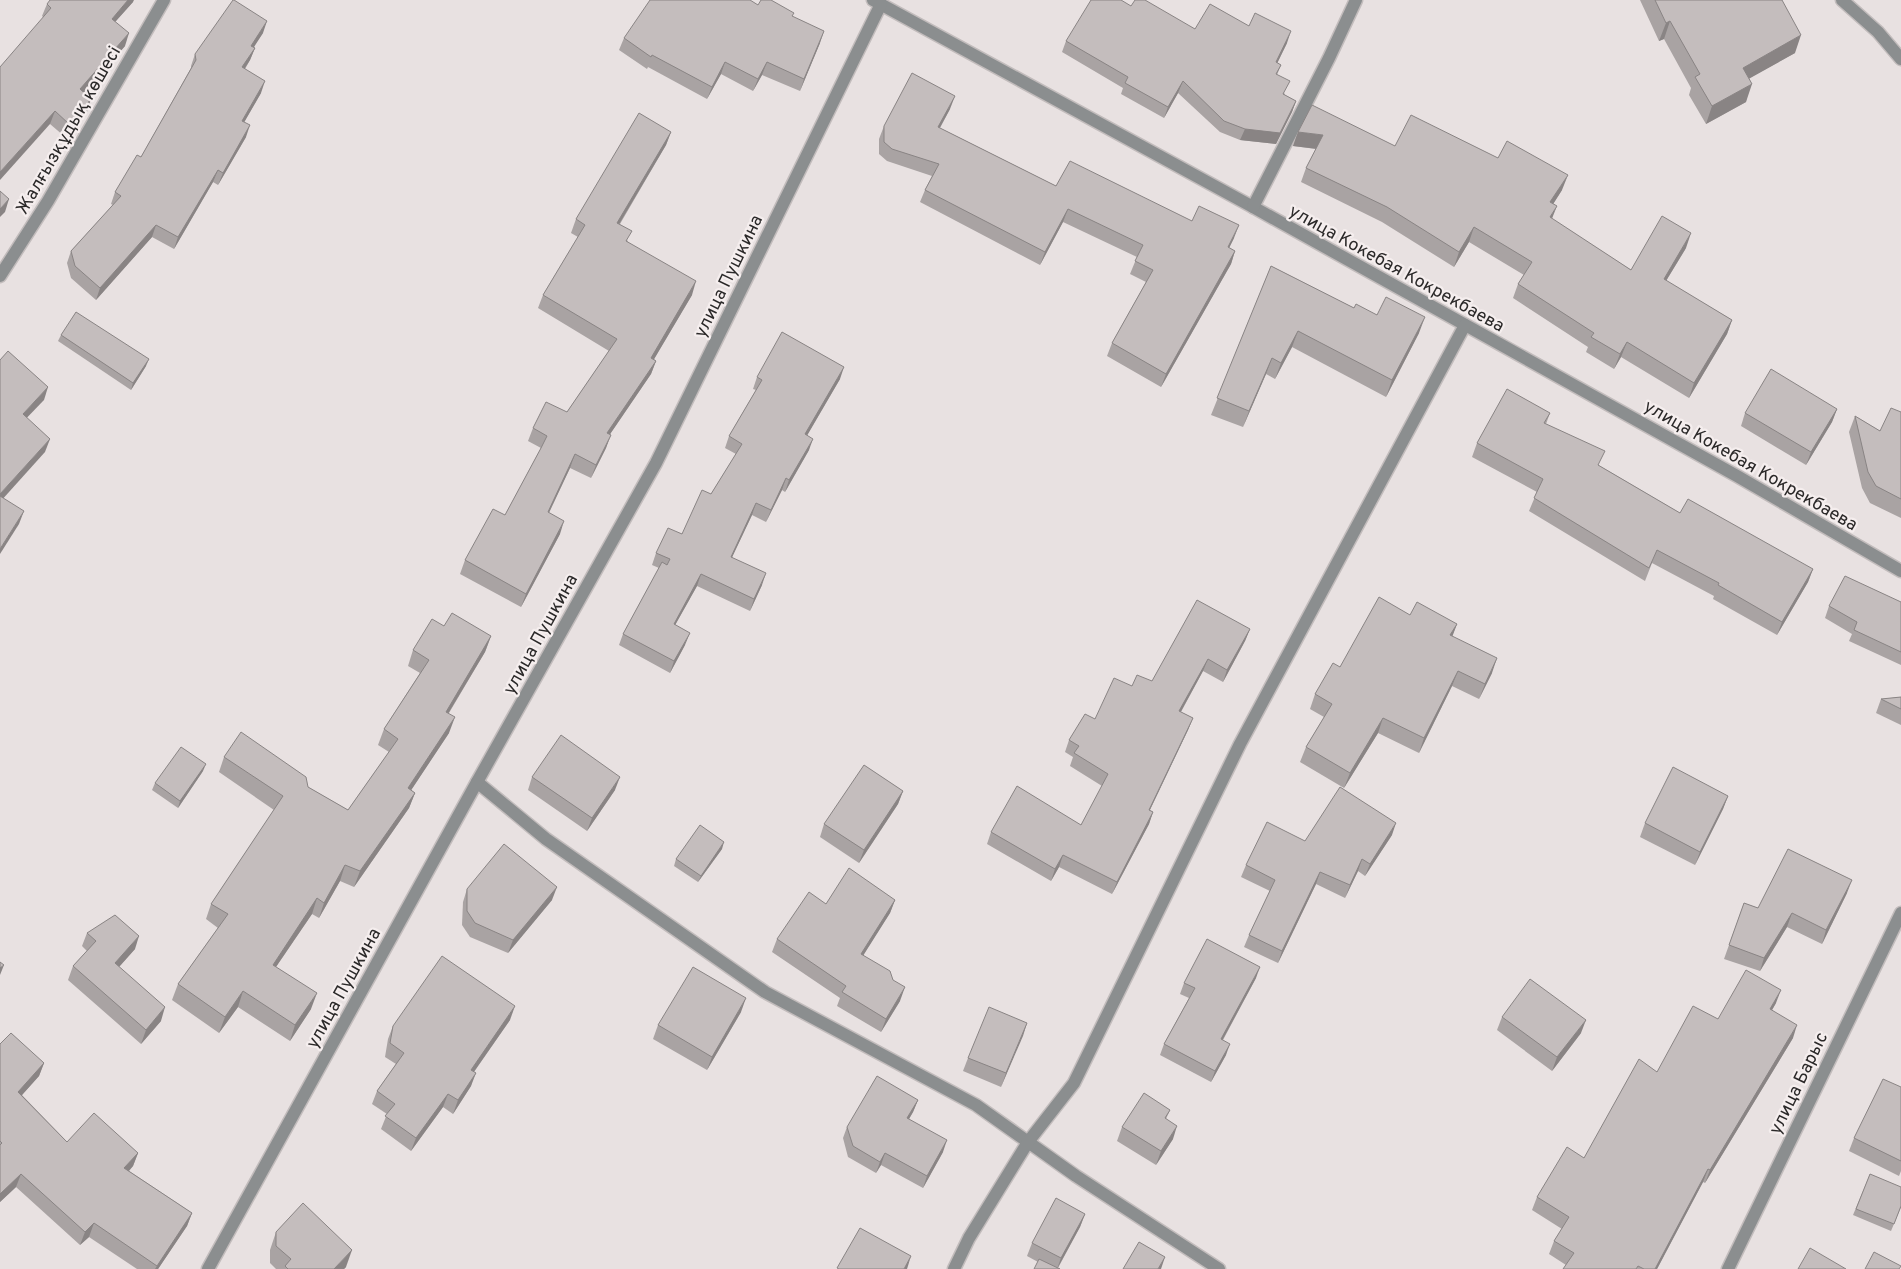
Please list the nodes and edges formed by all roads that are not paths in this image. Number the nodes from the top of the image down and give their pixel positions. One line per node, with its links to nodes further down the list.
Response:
1 (164, 0): 7 (street, Жалғызқұдық көшесі)
2 (1356, 0): 6 (street)
3 (1842, 0): 5 (street)
4 (877, 2): 6 (street, улица Кокебая Кокрекбаева); 10 (street, улица Пушкина)
5 (1901, 59)
6 (1253, 207): 8 (street, улица Кокебая Кокрекбаева)
7 (0, 276)
8 (1465, 325): 9 (street, улица Кокебая Кокрекбаева); 12 (street)
9 (1901, 572)
10 (477, 782): 12 (street); 13 (street, улица Пушкина)
11 (1901, 913): 16 (street, улица Барыс)
12 (1028, 1142): 14 (street); 15 (street)
13 (208, 1269)
14 (954, 1269)
15 (1219, 1269)
16 (1728, 1269)

